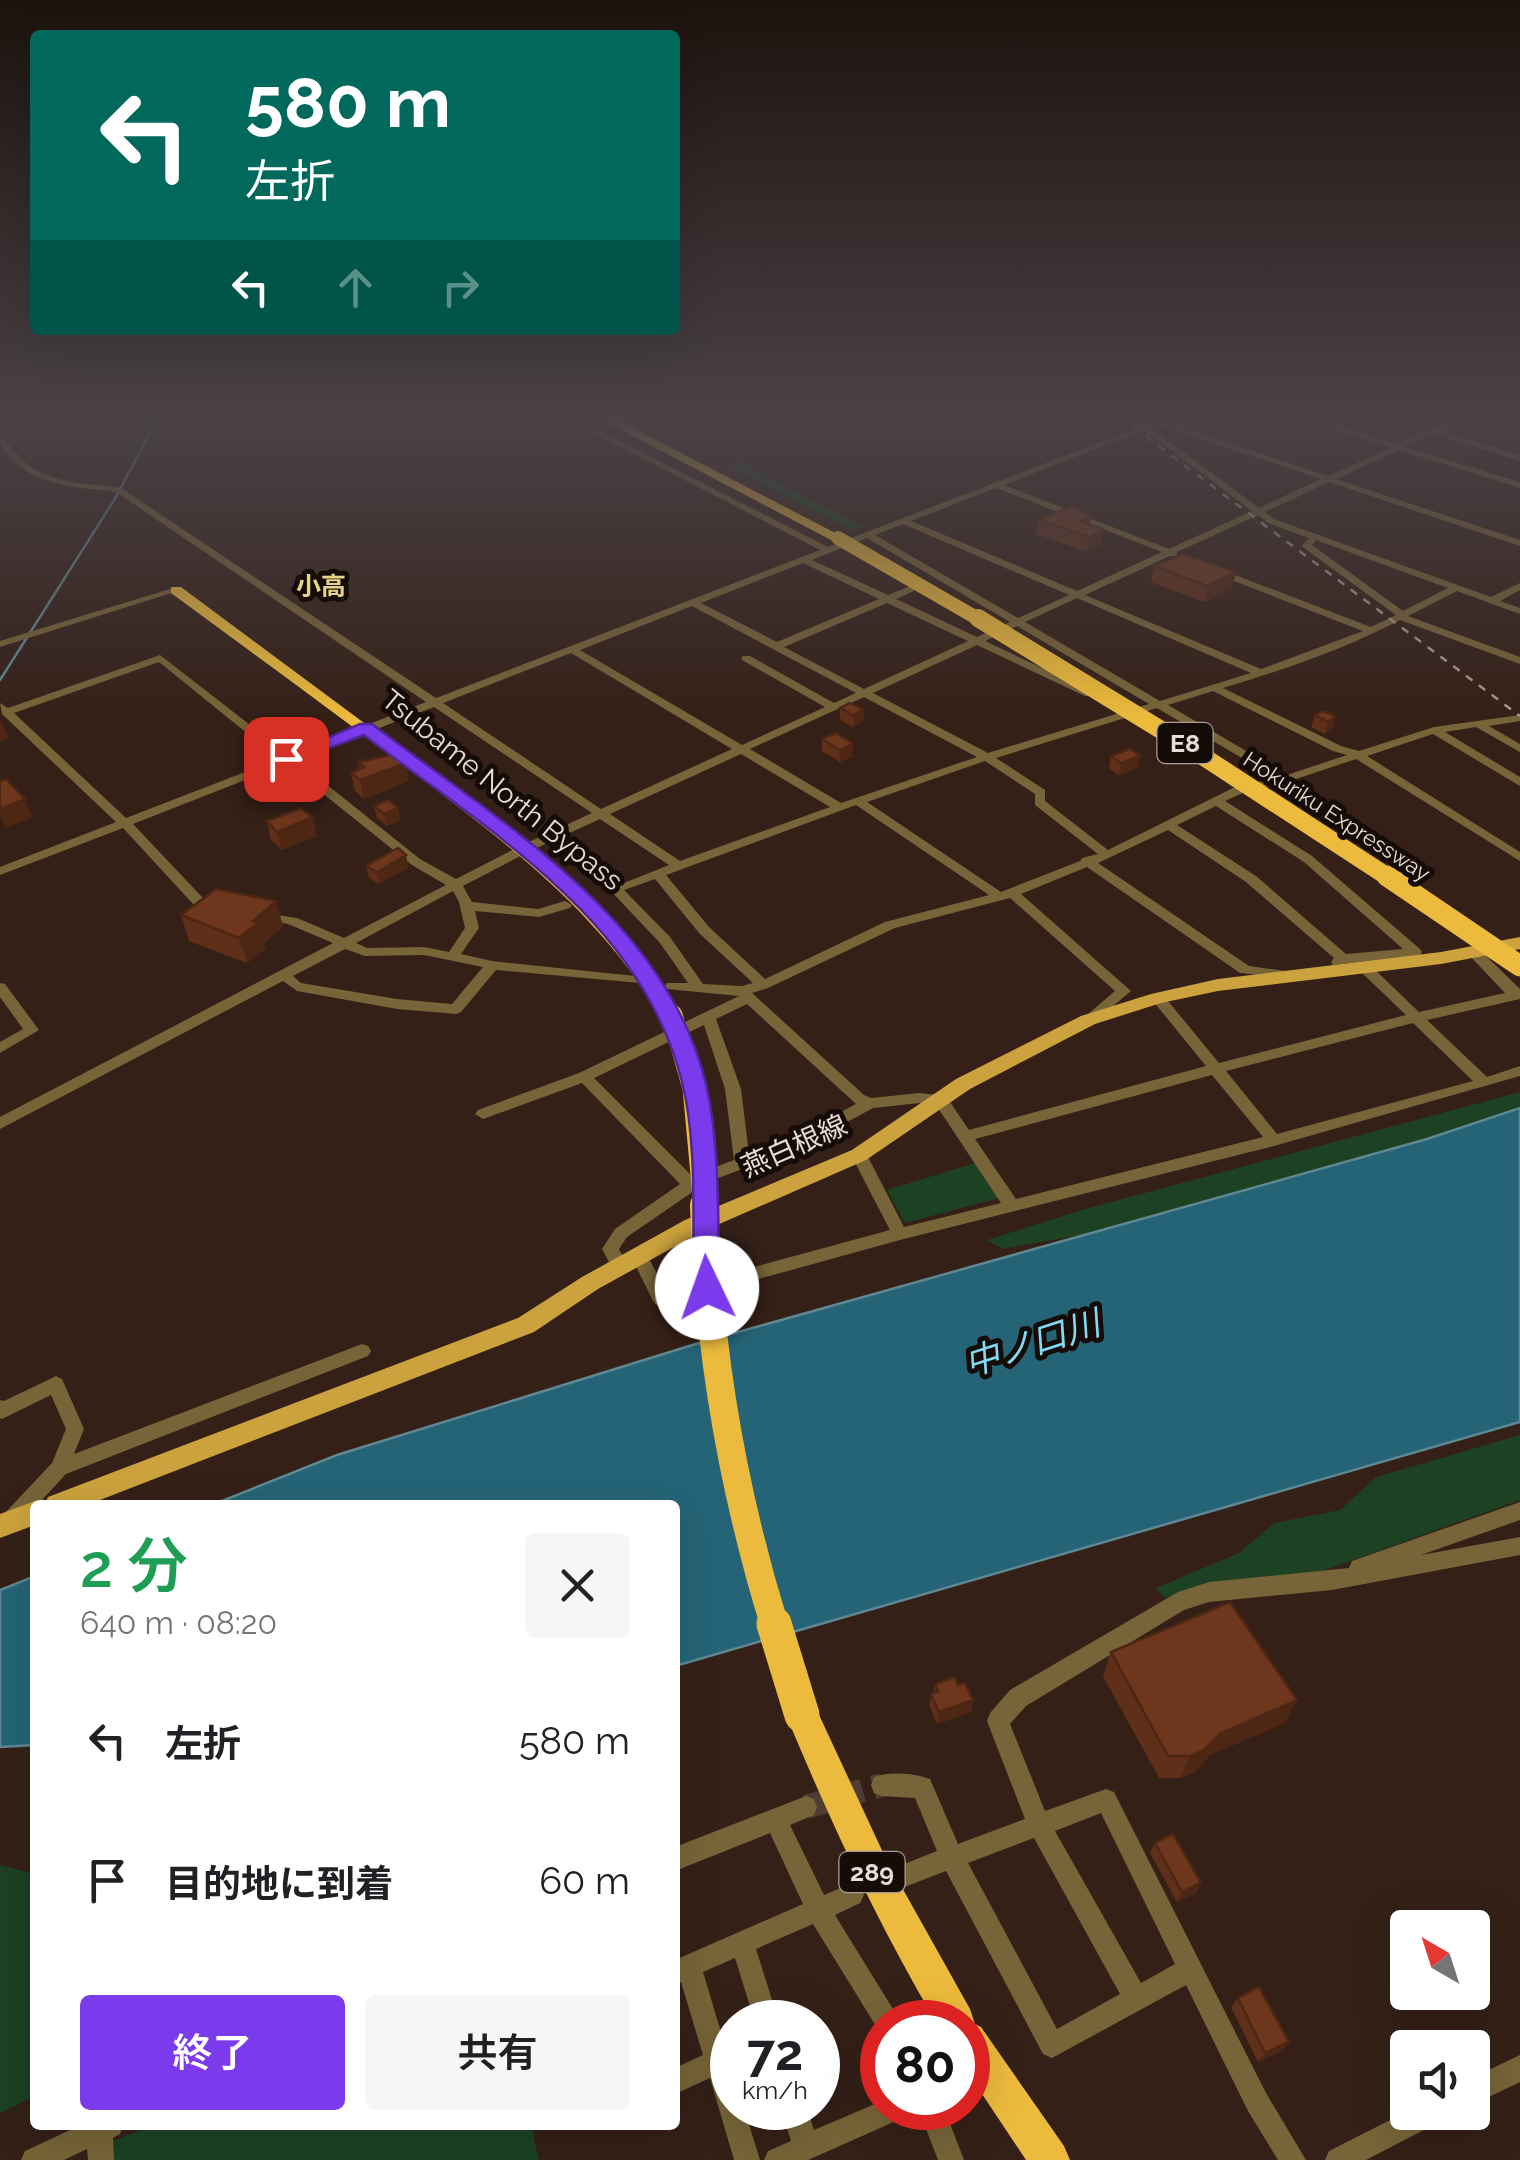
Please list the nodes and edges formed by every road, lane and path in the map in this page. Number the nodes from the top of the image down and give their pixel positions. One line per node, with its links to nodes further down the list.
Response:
1 (160, 518): 40 (street)
2 (788, 518): 13 (street)
3 (794, 518): 13 (highway, Hokuriku Expressway / E8)
4 (797, 518): 13 (highway, Hokuriku Expressway / E8)
5 (910, 518): 10 (street)
6 (1079, 518): 15 (street)
7 (1241, 518): 15 (street)
8 (1267, 518): 12 (street)
9 (1441, 518): 14 (street)
10 (904, 520): 11 (street); 23 (street)
11 (868, 535): 13 (street); 29 (street)
12 (1314, 538): 21 (street); 28 (street)
13 (838, 541): 16 (street); 77 (highway, Hokuriku Expressway / E8); 82 (highway, Hokuriku Expressway / E8, bridge)
14 (1520, 544)
15 (1168, 552): 17 (street); 23 (street)
16 (803, 559): 24 (street); 26 (street)
17 (1187, 560)
18 (1205, 567): 30 (street)
19 (1520, 586): 25 (street)
20 (911, 588): 24 (street)
21 (1456, 588): 25 (street); 28 (street)
22 (176, 590): 32 (street); 47 (highway, Tsubame North Bypass / 289)
23 (1077, 594): 29 (street); 37 (street)
24 (888, 598): 31 (street); 33 (street)
25 (1492, 601): 27 (street)
26 (692, 602): 33 (street); 34 (street)
27 (1520, 610)
28 (1402, 616): 30 (street); 36 (street)
29 (1018, 620): 31 (street); 42 (street)
30 (1372, 631): 37 (street)
31 (975, 641): 39 (street); 44 (street)
32 (0, 644)
33 (776, 646): 39 (street)
34 (571, 649): 40 (street); 49 (street)
35 (746, 658): 41 (street)
36 (1520, 661)
37 (1262, 672): 38 (street)
38 (1215, 688): 42 (street); 51 (street)
39 (864, 692): 41 (street); 52 (street)
40 (436, 701): 47 (street); 59 (street)
41 (832, 706): 49 (street)
42 (1158, 706): 44 (street); 54 (street)
43 (3, 708): 53 (street); 60 (street)
44 (1126, 716): 52 (street)
45 (1520, 718): 46 (street)
46 (1477, 723): 48 (street); 50 (street)
47 (366, 728): 53 (street); 62 (highway, Tsubame North Bypass / 289)
48 (1434, 730): 51 (street); 55 (street)
49 (740, 748): 58 (street); 59 (street)
50 (1520, 749)
51 (1354, 753): 54 (street); 64 (street)
52 (988, 758): 57 (street); 63 (street)
53 (286, 759): 60 (street); 69 (street)
54 (1286, 779): 56 (street)
55 (1520, 782)
56 (1216, 801): 61 (street); 80 (street)
57 (859, 802): 58 (street); 70 (street)
58 (840, 808): 66 (street)
59 (601, 812): 62 (street); 66 (street)
60 (124, 822): 67 (street); 73 (street)
61 (1169, 826): 63 (street); 80 (street)
62 (524, 848): 69 (street); 139 (highway, Tsubame North Bypass / 289, bridge)
63 (1107, 854): 65 (street)
64 (1520, 857)
65 (1086, 861): 70 (street); 86 (street)
66 (677, 865): 68 (street)
67 (0, 872)
68 (658, 874): 89 (street); 91 (street)
69 (457, 884): 72 (street); 76 (street)
70 (1006, 895): 89 (street); 97 (street)
71 (565, 905): 72 (street)
72 (469, 906): 79 (street)
73 (226, 908)
74 (242, 911): 76 (street)
75 (1520, 943): 78 (main road, 燕白根線)
76 (344, 945): 79 (street); 85 (street)
77 (1520, 951)
78 (1474, 952): 83 (main road, 燕白根線); 93 (street)
79 (454, 955): 81 (street)
80 (1344, 959): 84 (street)
81 (492, 965): 85 (street); 87 (street)
82 (1520, 966)
83 (1365, 968): 84 (main road, 燕白根線); 95 (street)
84 (1317, 973): 86 (main road, 燕白根線)
85 (285, 976): 106 (street)
86 (1293, 976): 94 (main road, 燕白根線)
87 (636, 980)
88 (672, 986): 91 (street)
89 (763, 986): 92 (street)
90 (0, 987): 98 (street)
91 (698, 987): 92 (street)
92 (745, 994): 96 (street); 104 (street)
93 (1518, 995): 95 (street)
94 (1158, 998): 97 (main road, 燕白根線); 99 (street)
95 (1414, 1016): 99 (street); 102 (street)
96 (708, 1017): 101 (street); 110 (street)
97 (1088, 1020): 103 (main road, 燕白根線)
98 (0, 1048)
99 (1215, 1068): 107 (street); 108 (street)
100 (1520, 1072): 102 (street)
101 (584, 1077): 105 (street); 111 (street)
102 (1484, 1083): 108 (street)
103 (941, 1100): 104 (street); 107 (street); 109 (main road, 燕白根線)
104 (870, 1103): 110 (street)
105 (483, 1114)
106 (0, 1124)
107 (967, 1136): 112 (street)
108 (1274, 1140): 112 (street)
109 (860, 1155): 113 (street); 114 (main road, 燕白根線)
110 (742, 1162): 111 (street)
111 (689, 1182): 114 (street)
112 (1011, 1205): 113 (street)
113 (900, 1234): 114 (street)
114 (630, 1261): 118 (main road, 燕白根線)
115 (362, 1351): 117 (street)
116 (0, 1408): 117 (street)
117 (58, 1468): 121 (street)
118 (70, 1500)
119 (1520, 1512): 123 (street)
120 (30, 1515): 121 (main road)
121 (4, 1525)
122 (1520, 1546): 123 (street)
123 (1317, 1583): 127 (street)
124 (882, 1785): 129 (street)
125 (806, 1807): 126 (street)
126 (776, 1820): 128 (street); 132 (street)
127 (1040, 1827): 129 (street); 135 (street); 136 (street)
128 (680, 1857)
129 (952, 1858): 130 (street); 136 (street)
130 (902, 1876)
131 (852, 1896): 132 (street)
132 (818, 1910): 133 (street); 138 (street)
133 (742, 1942): 134 (street); 137 (street)
134 (682, 1969): 140 (street)
135 (1191, 1969): 136 (street); 160 (street)
136 (1136, 1999)
137 (760, 2000)
138 (874, 2000)
139 (944, 2000)
140 (710, 2041)
141 (710, 2065): 144 (street)
142 (1520, 2068): 145 (street)
143 (990, 2072): 159 (highway)
144 (680, 2079)
145 (1490, 2083)
146 (860, 2124): 153 (street)
147 (101, 2130): 154 (street)
148 (105, 2130): 155 (street)
149 (738, 2130): 156 (street)
150 (801, 2130): 153 (street)
151 (939, 2130): 158 (street)
152 (1397, 2130): 161 (street)
153 (806, 2147): 157 (street)
154 (34, 2160)
155 (101, 2160)
156 (747, 2160)
157 (777, 2160)
158 (951, 2160)
159 (1050, 2160)
160 (1293, 2160)
161 (1338, 2160)

